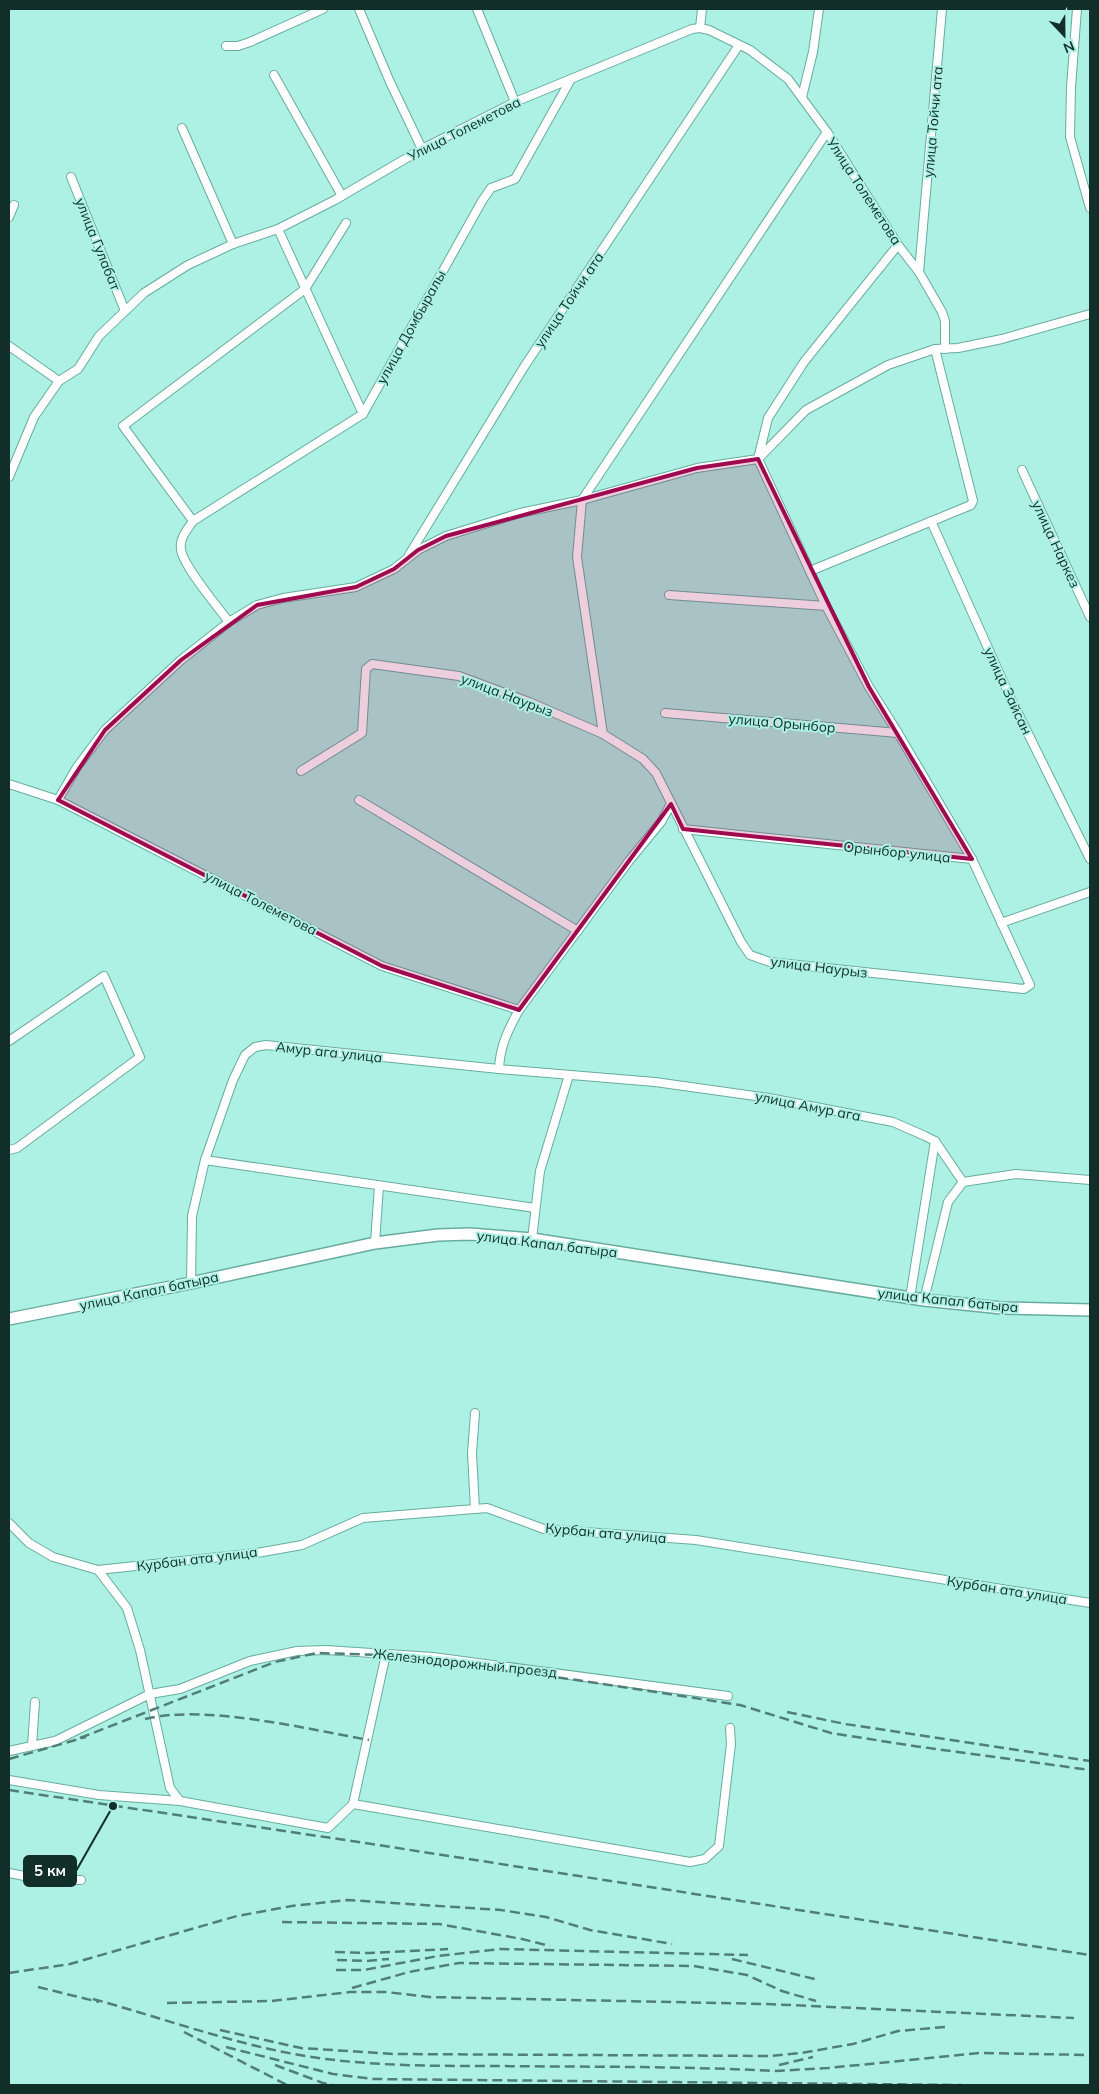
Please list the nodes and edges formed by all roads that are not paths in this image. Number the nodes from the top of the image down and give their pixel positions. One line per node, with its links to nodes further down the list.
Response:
1 (323, 9): 10 (street)
2 (359, 9): 17 (street)
3 (478, 9): 14 (street)
4 (702, 9): 8 (street)
5 (819, 9): 13 (street)
6 (942, 9): 27 (street, улица Тойчи ата)
7 (1077, 9): 21 (street)
8 (700, 28): 9 (street, Улица Толеметова); 12 (street, Улица Толеметова)
9 (739, 45): 13 (street, Улица Толеметова); 42 (street, улица Тойчи ата)
10 (226, 46)
11 (274, 75): 19 (street)
12 (571, 79): 14 (street, Улица Толеметова); 35 (street, улица Домбыралы)
13 (802, 98): 16 (street, Улица Толеметова)
14 (515, 102): 17 (street, Улица Толеметова)
15 (182, 128): 25 (street)
16 (826, 132): 26 (street, Улица Толеметова); 39 (street)
17 (422, 149): 19 (street, Улица Толеметова)
18 (71, 177): 29 (street, улица Гулабат)
19 (342, 196): 24 (street, Улица Толеметова)
20 (14, 205): 22 (street)
21 (1090, 208)
22 (9, 217)
23 (346, 223): 28 (street)
24 (278, 229): 25 (street, Улица Толеметова); 28 (street)
25 (233, 244): 29 (street, Улица Толеметова)
26 (898, 245): 27 (street, Улица Толеметова); 36 (street)
27 (919, 272): 33 (street)
28 (305, 290): 35 (street); 40 (street)
29 (125, 312): 34 (street, Улица Толеметова)
30 (1090, 314): 33 (street)
31 (9, 346): 34 (street)
32 (935, 349): 33 (street); 36 (street); 41 (street)
33 (945, 349)
34 (59, 381): 38 (street, Улица Толеметова)
35 (363, 414): 40 (street, улица Домбыралы)
36 (758, 459): 39 (street); 43 (street)
37 (1022, 470): 46 (street, улица Наркез)
38 (9, 477)
39 (582, 500): 42 (street); 50 (street)
40 (193, 521): 47 (street, улица Домбыралы)
41 (931, 522): 43 (street); 58 (street, улица Зайсан)
42 (405, 560): 47 (street)
43 (810, 571): 45 (street)
44 (669, 595): 45 (street)
45 (826, 606): 49 (street)
46 (1090, 617)
47 (229, 622): 53 (street)
48 (665, 713): 49 (street, улица Орынбор)
49 (898, 733): 57 (street)
50 (603, 734): 51 (street, улица Наурыз); 55 (street, улица Наурыз)
51 (301, 771)
52 (9, 784): 53 (street, улица Толеметова)
53 (58, 800): 62 (street, улица Толеметова)
54 (359, 800): 61 (street)
55 (671, 804): 56 (street, улица Наурыз); 61 (street)
56 (683, 828): 57 (street, Орынбор улица); 60 (street, улица Наурыз)
57 (972, 859): 60 (street)
58 (1090, 859)
59 (1090, 892): 60 (street)
60 (1001, 923)
61 (578, 931): 62 (street)
62 (518, 1010): 64 (street)
63 (9, 1041): 67 (street)
64 (499, 1069): 65 (street, улица Амур ага); 68 (street, Амур ага улица)
65 (569, 1075): 66 (street, улица Амур ага); 72 (street)
66 (935, 1141): 70 (street); 76 (street)
67 (9, 1150)
68 (205, 1160): 71 (street); 75 (street, Амур ага улица)
69 (1090, 1180): 70 (street)
70 (964, 1182): 77 (street)
71 (379, 1186): 72 (street); 74 (street)
72 (535, 1208): 73 (street)
73 (532, 1239): 74 (main road, улица Капал батыра); 76 (main road, улица Капал батыра)
74 (375, 1243): 75 (main road, улица Капал батыра)
75 (191, 1283): 79 (main road, улица Капал батыра)
76 (910, 1298): 77 (main road, улица Капал батыра)
77 (924, 1300): 78 (main road, улица Капал батыра)
78 (1090, 1310)
79 (9, 1319)
80 (475, 1413): 81 (street)
81 (475, 1509): 83 (street, Курбан ата улица); 84 (street, Курбан ата улица)
82 (9, 1523): 83 (street)
83 (98, 1570): 86 (street)
84 (1090, 1603)
85 (386, 1654): 86 (street, Железнодорожный проезд); 87 (street, Железнодорожный проезд); 94 (street)
86 (150, 1694): 90 (street, Железнодорожный проезд); 93 (street)
87 (728, 1696)
88 (35, 1702): 90 (street)
89 (730, 1728): 94 (street)
90 (32, 1746): 91 (street, Железнодорожный проезд)
91 (9, 1751)
92 (9, 1780): 93 (street)
93 (180, 1801): 94 (street)
94 (353, 1804)
95 (9, 1873): 96 (street)
96 (81, 1880)

